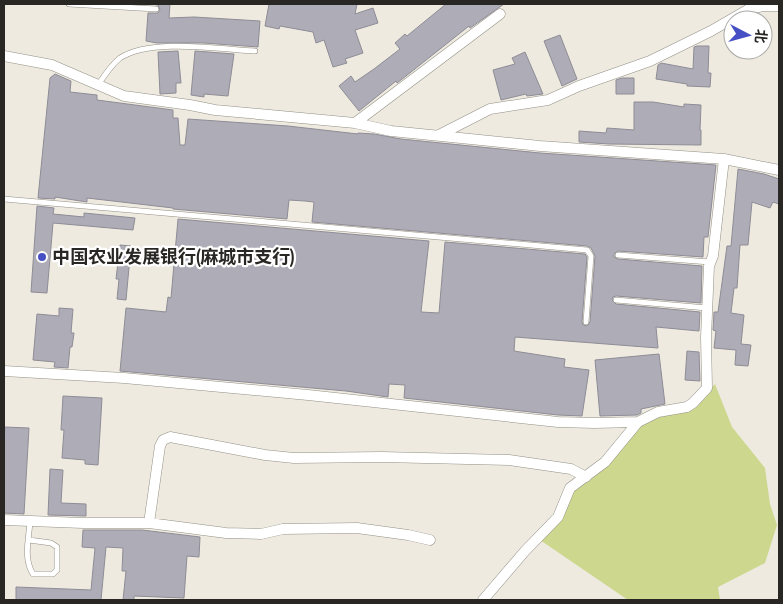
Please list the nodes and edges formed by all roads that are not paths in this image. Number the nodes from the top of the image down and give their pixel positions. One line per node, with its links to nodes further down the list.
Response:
1 (69, 4): 2 (lane)
2 (79, 4): 4 (lane)
3 (779, 6): 10 (street)
4 (156, 9)
5 (500, 14): 9 (street)
6 (255, 51): 8 (lane)
7 (4, 56): 8 (street)
8 (98, 85): 9 (street)
9 (355, 123): 10 (street)
10 (439, 135): 11 (street)
11 (724, 159): 12 (street); 15 (street)
12 (779, 170)
13 (4, 199): 18 (lane)
14 (618, 255): 15 (lane)
15 (711, 262): 17 (street)
16 (616, 300): 17 (lane)
17 (707, 308): 20 (street)
18 (586, 322)
19 (4, 371): 20 (street)
20 (638, 422): 21 (street)
21 (586, 477): 24 (street); 27 (street)
22 (4, 520): 23 (street)
23 (30, 521): 24 (street); 25 (lane)
24 (149, 523): 26 (street)
25 (29, 540): 25 (lane)
26 (430, 540)
27 (483, 600)

